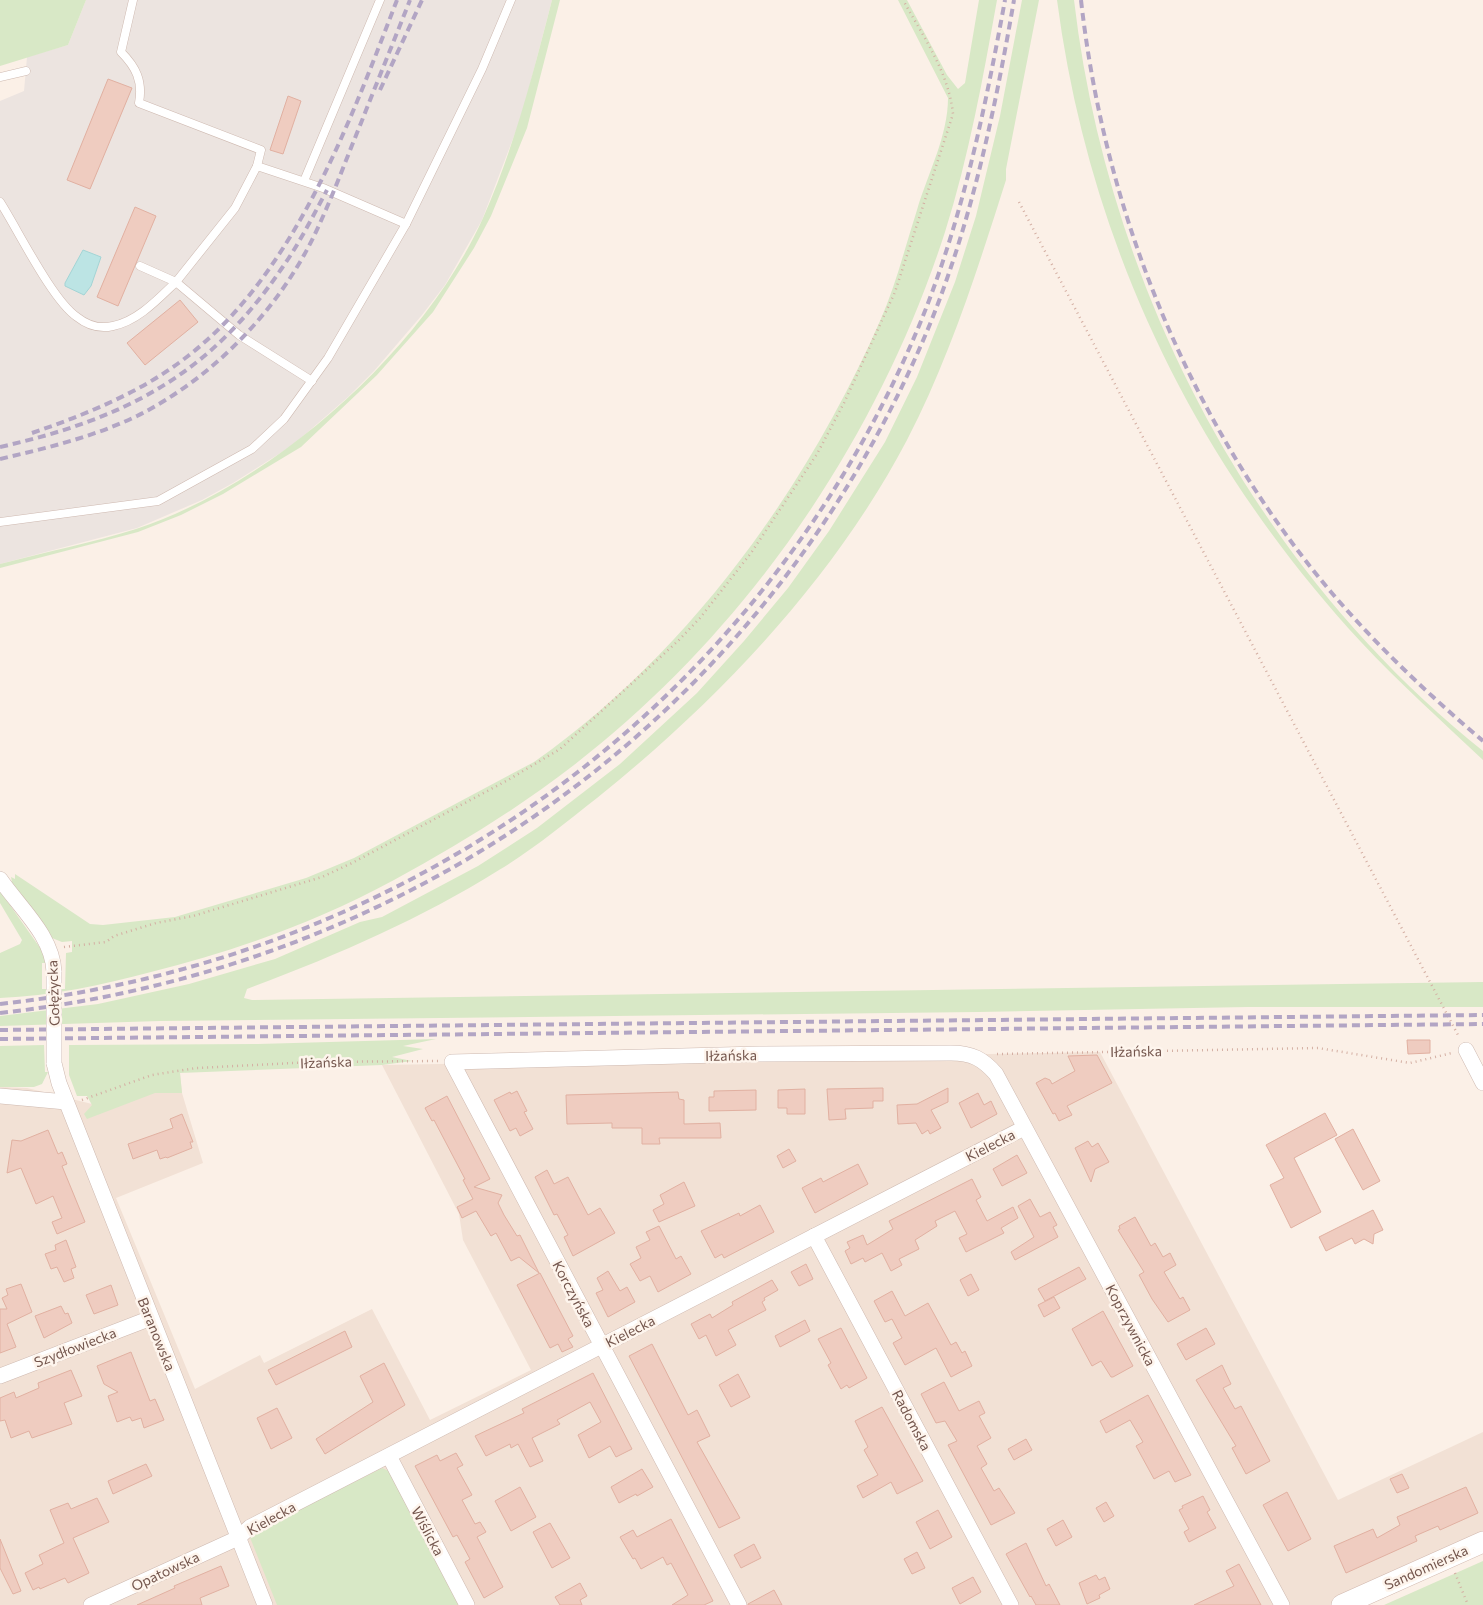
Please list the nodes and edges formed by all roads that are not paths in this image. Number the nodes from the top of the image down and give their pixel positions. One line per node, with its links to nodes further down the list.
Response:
1 (133, 0): 6 (lane)
2 (380, 0): 7 (lane)
3 (511, 0): 9 (lane)
4 (26, 72): 5 (lane)
5 (0, 77)
6 (257, 166): 7 (lane); 11 (lane)
7 (304, 181): 9 (lane)
8 (0, 202): 11 (lane)
9 (406, 224): 12 (lane)
10 (140, 266): 11 (lane)
11 (176, 282): 12 (lane)
12 (312, 380): 13 (lane)
13 (0, 522)
14 (0, 879): 18 (street, Gołężycka, bridge)
15 (1466, 1050): 19 (street)
16 (971, 1054): 17 (street, Iłżańska); 22 (street, Koprzywnicka)
17 (452, 1062): 25 (street, Korczyńska)
18 (54, 1063): 21 (street, Baranowska)
19 (1483, 1083)
20 (0, 1096): 21 (street)
21 (66, 1102): 24 (street, Baranowska)
22 (1024, 1128): 23 (street, Kielecka); 35 (street, Koprzywnicka)
23 (814, 1236): 25 (street, Kielecka); 34 (street, Radomska)
24 (151, 1318): 26 (street, Szydłowiecka); 28 (street, Baranowska)
25 (602, 1346): 27 (street, Kielecka); 33 (street, Korczyńska)
26 (0, 1376)
27 (389, 1456): 28 (street, Kielecka); 32 (street, Wiślicka)
28 (238, 1538): 30 (street, Opatowska); 31 (street, Baranowska)
29 (1483, 1542): 36 (street, Sandomierska)
30 (91, 1605)
31 (265, 1605)
32 (467, 1605)
33 (739, 1605)
34 (1010, 1605)
35 (1282, 1605)
36 (1342, 1605)

